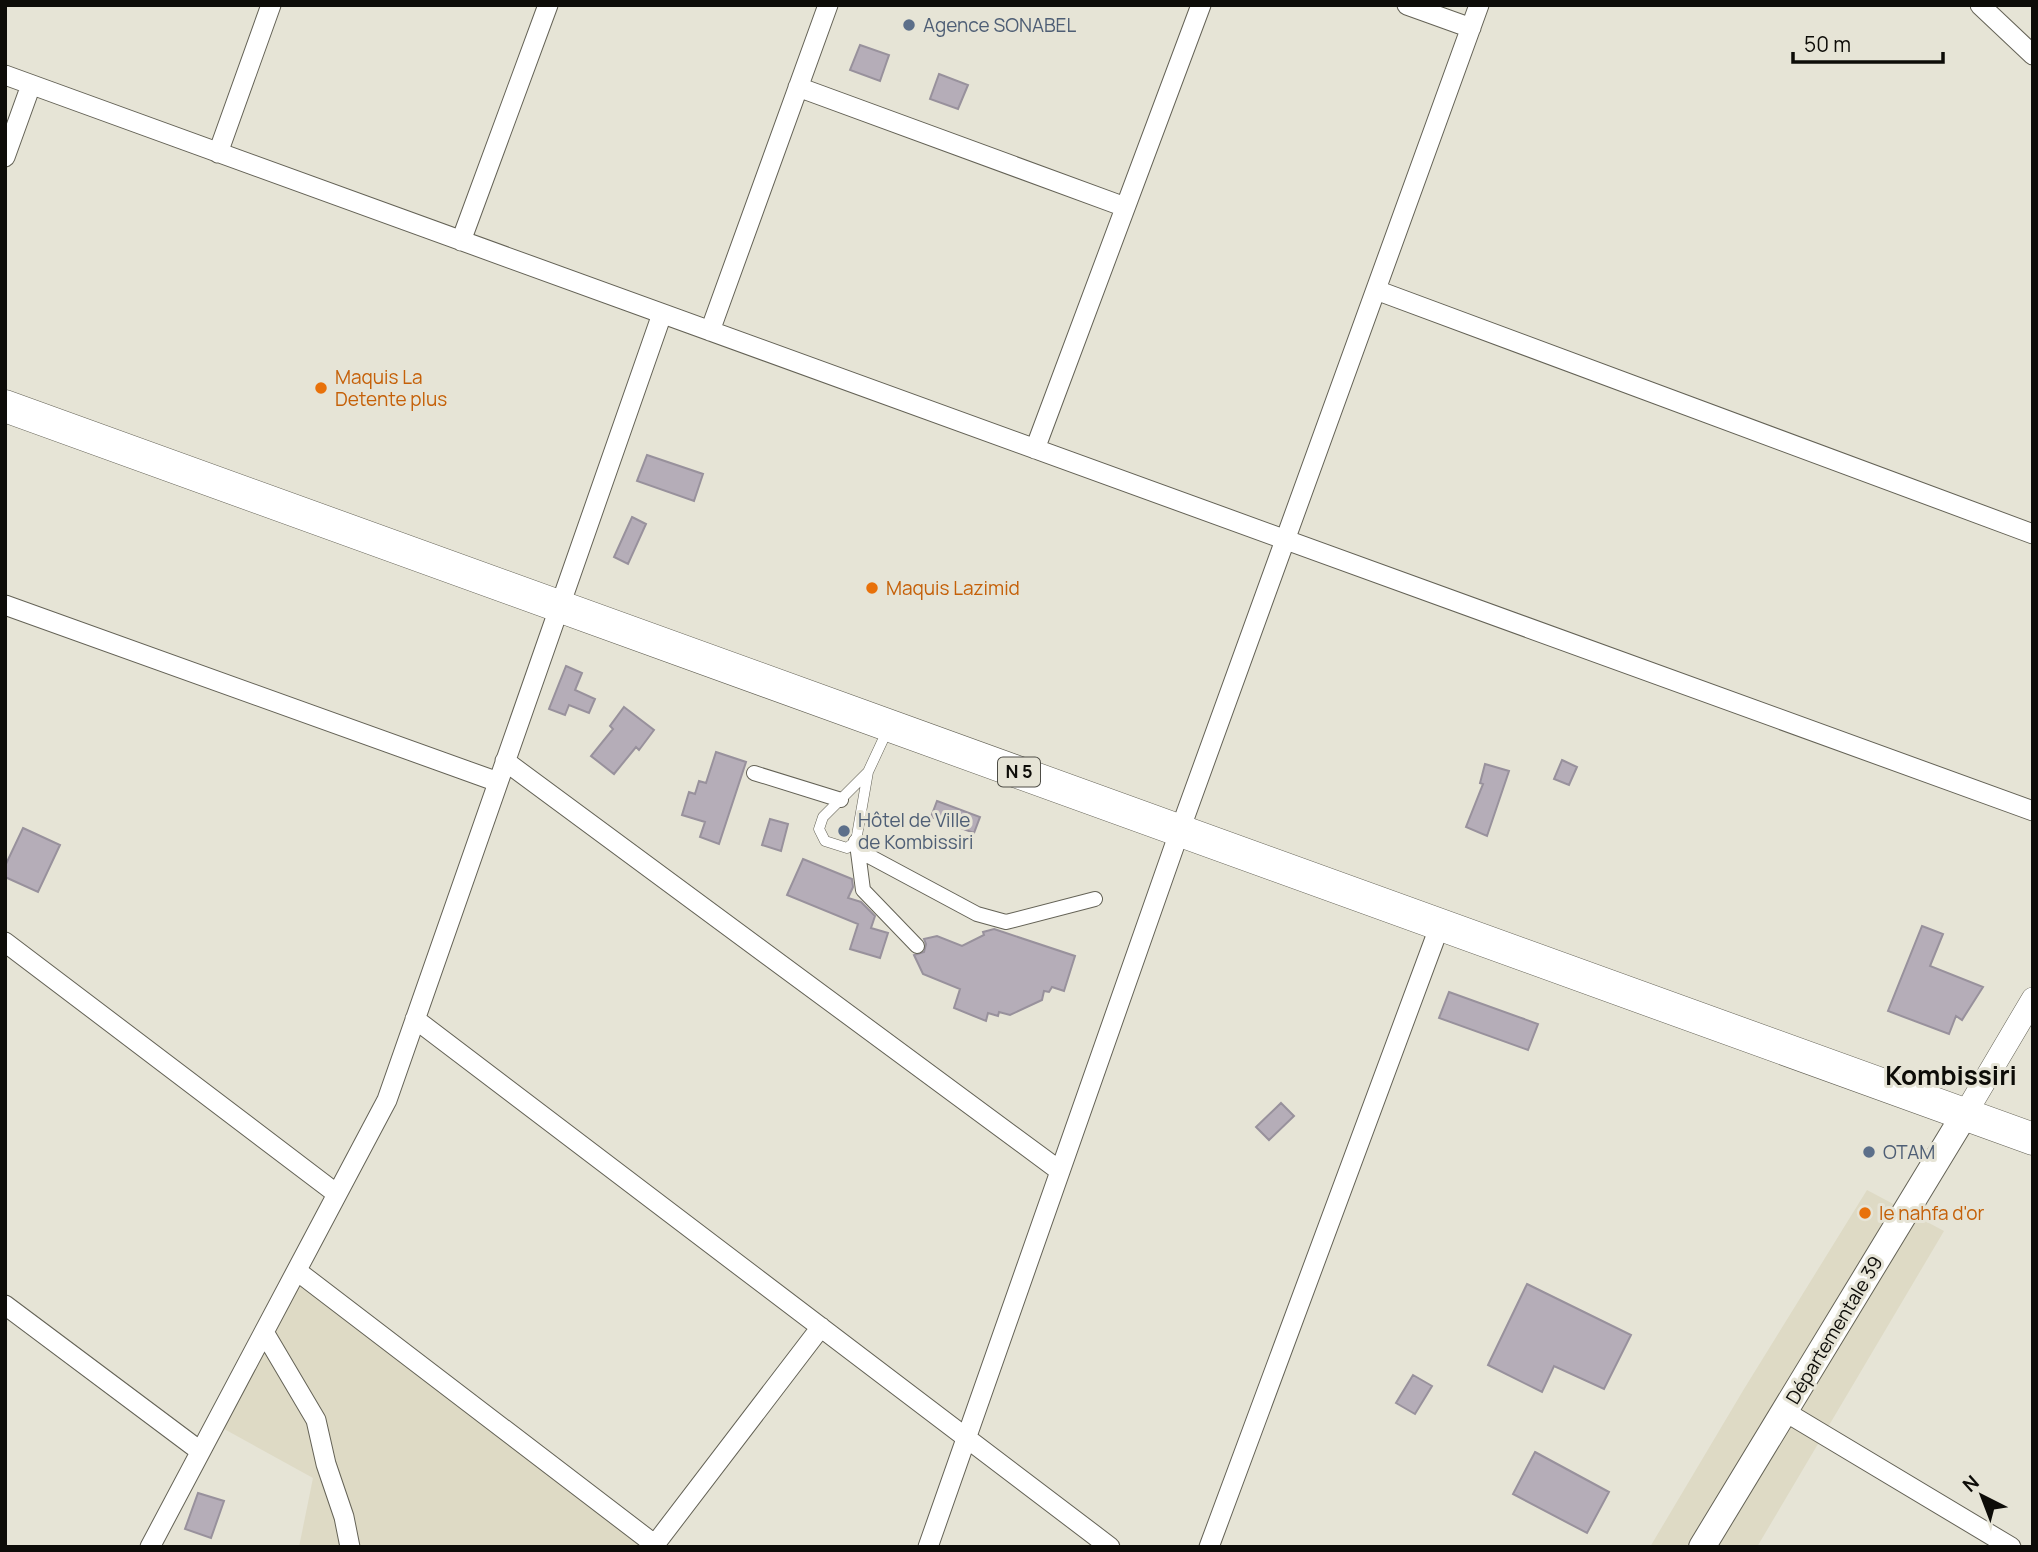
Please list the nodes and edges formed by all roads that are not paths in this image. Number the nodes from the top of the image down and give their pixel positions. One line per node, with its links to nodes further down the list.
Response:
1 (271, 5): 13 (street)
2 (548, 5): 16 (street)
3 (828, 5): 12 (street)
4 (1407, 5): 8 (street)
5 (1479, 5): 8 (street)
6 (1980, 5): 9 (street)
7 (1197, 6): 15 (street)
8 (1471, 28): 17 (street)
9 (2033, 55)
10 (5, 75): 11 (street)
11 (31, 85): 13 (street); 14 (street)
12 (798, 87): 15 (street); 19 (street)
13 (218, 153): 16 (street)
14 (5, 157)
15 (1125, 207): 21 (street)
16 (461, 241): 18 (street)
17 (1376, 290): 22 (street); 23 (street)
18 (662, 314): 19 (street); 25 (street)
19 (710, 331): 21 (street)
20 (5, 406): 25 (highway, N 5)
21 (1035, 449): 23 (street)
22 (2033, 534)
23 (1285, 540): 32 (street); 33 (street)
24 (5, 604): 30 (street)
25 (559, 606): 26 (highway, N 5); 27 (street)
26 (889, 725): 28 (lane); 33 (highway, N 5)
27 (505, 761): 30 (street); 43 (street)
28 (868, 772): 31 (lane); 34 (lane)
29 (754, 773): 31 (street)
30 (498, 782): 40 (street)
31 (841, 800): 34 (lane)
32 (2033, 811)
33 (1180, 830): 36 (highway, N 5); 43 (street)
34 (856, 841): 35 (street); 38 (street)
35 (1095, 899)
36 (1440, 925): 41 (highway, N 5); 57 (street)
37 (5, 943): 44 (street)
38 (917, 946)
39 (2033, 999): 41 (street)
40 (415, 1019): 44 (street); 47 (street)
41 (1965, 1114): 42 (highway, N 5); 49 (main road, Départementale 39)
42 (2033, 1139)
43 (1060, 1171): 50 (street)
44 (337, 1194): 45 (street)
45 (296, 1271): 48 (street); 52 (street)
46 (5, 1305): 51 (street)
47 (821, 1327): 50 (street); 52 (street)
48 (264, 1332): 51 (street); 54 (street)
49 (1784, 1411): 58 (main road, Départementale 39); 59 (street)
50 (967, 1438): 55 (street); 56 (street)
51 (200, 1451): 53 (street)
52 (656, 1546)
53 (150, 1547)
54 (350, 1547)
55 (928, 1547)
56 (1110, 1547)
57 (1209, 1547)
58 (1702, 1547)
59 (2011, 1547)

